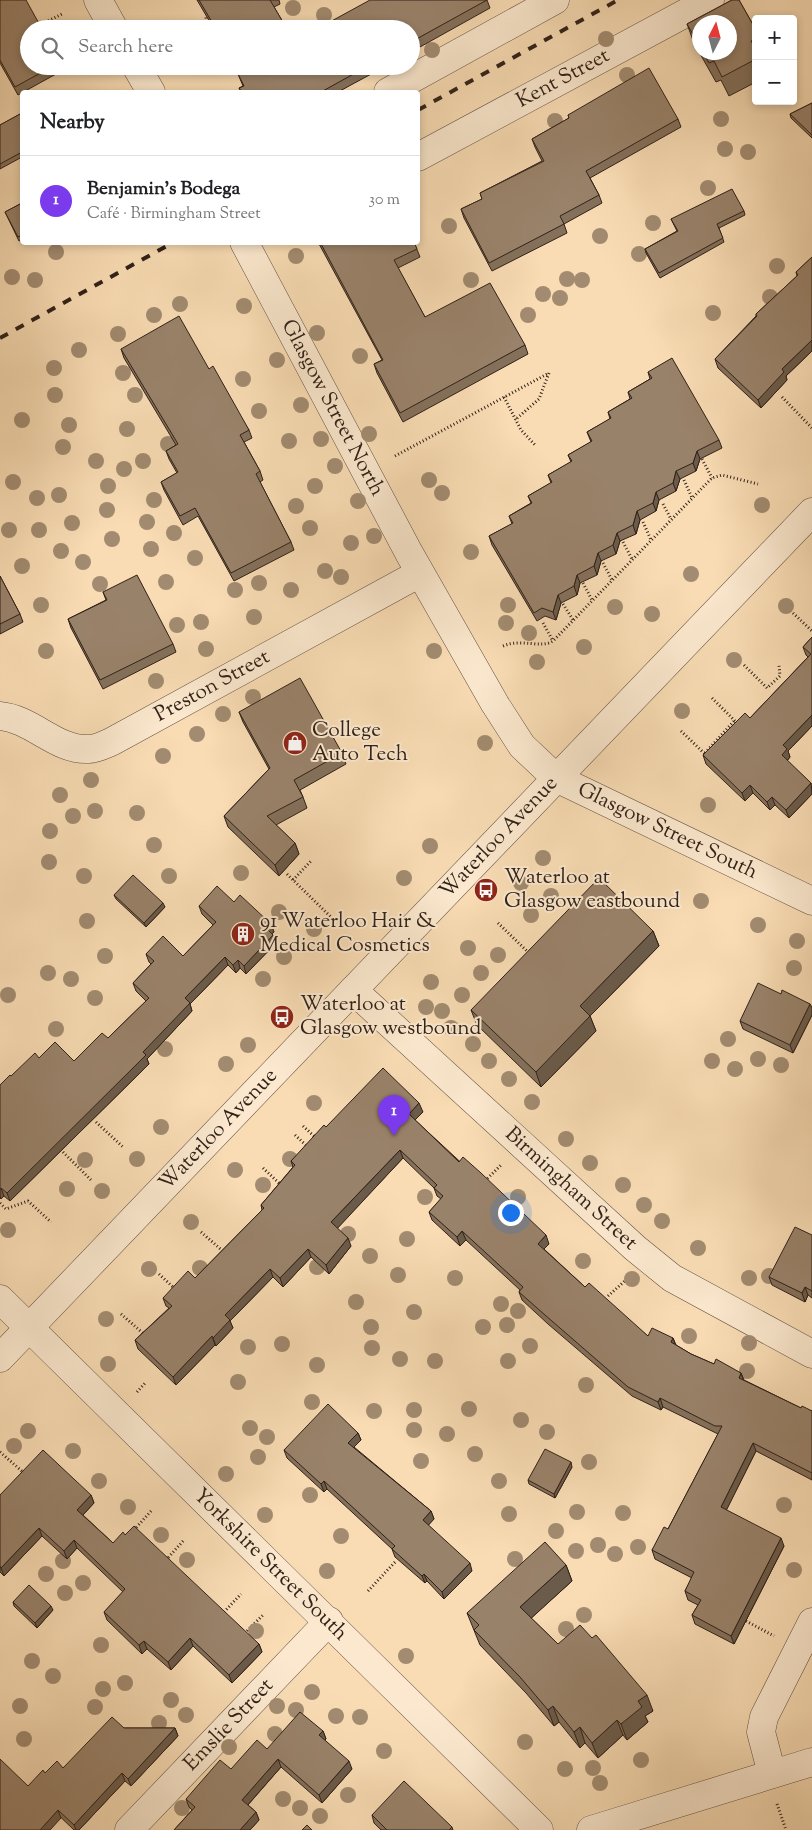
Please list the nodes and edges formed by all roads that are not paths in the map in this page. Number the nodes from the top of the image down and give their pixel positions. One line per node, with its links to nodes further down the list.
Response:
1 (98, 0): 4 (street)
2 (555, 0): 5 (street)
3 (710, 0): 10 (street, Kent Street)
4 (109, 20)
5 (420, 74)
6 (141, 75): 8 (street)
7 (419, 75): 9 (street)
8 (150, 90)
9 (392, 90)
10 (420, 156)
11 (250, 245): 13 (street, Glasgow Street North)
12 (812, 512): 15 (street, Waterloo Avenue)
13 (420, 573): 14 (street, Preston Street); 15 (street, Glasgow Street South)
14 (0, 716)
15 (556, 778): 16 (street, Glasgow Street South); 17 (street, Waterloo Avenue)
16 (812, 901)
17 (354, 990): 19 (street, Waterloo Avenue); 20 (street, Birmingham Street)
18 (0, 1300): 19 (street, Yorkshire Street South)
19 (29, 1328): 21 (street, Waterloo Avenue); 22 (street, Yorkshire Street South)
20 (812, 1354)
21 (0, 1358)
22 (328, 1620): 26 (street, Emslie Street); 27 (street, Yorkshire Street South)
23 (812, 1622): 25 (street)
24 (812, 1762): 25 (street)
25 (774, 1786): 28 (street)
26 (129, 1830)
27 (539, 1830)
28 (592, 1830)

